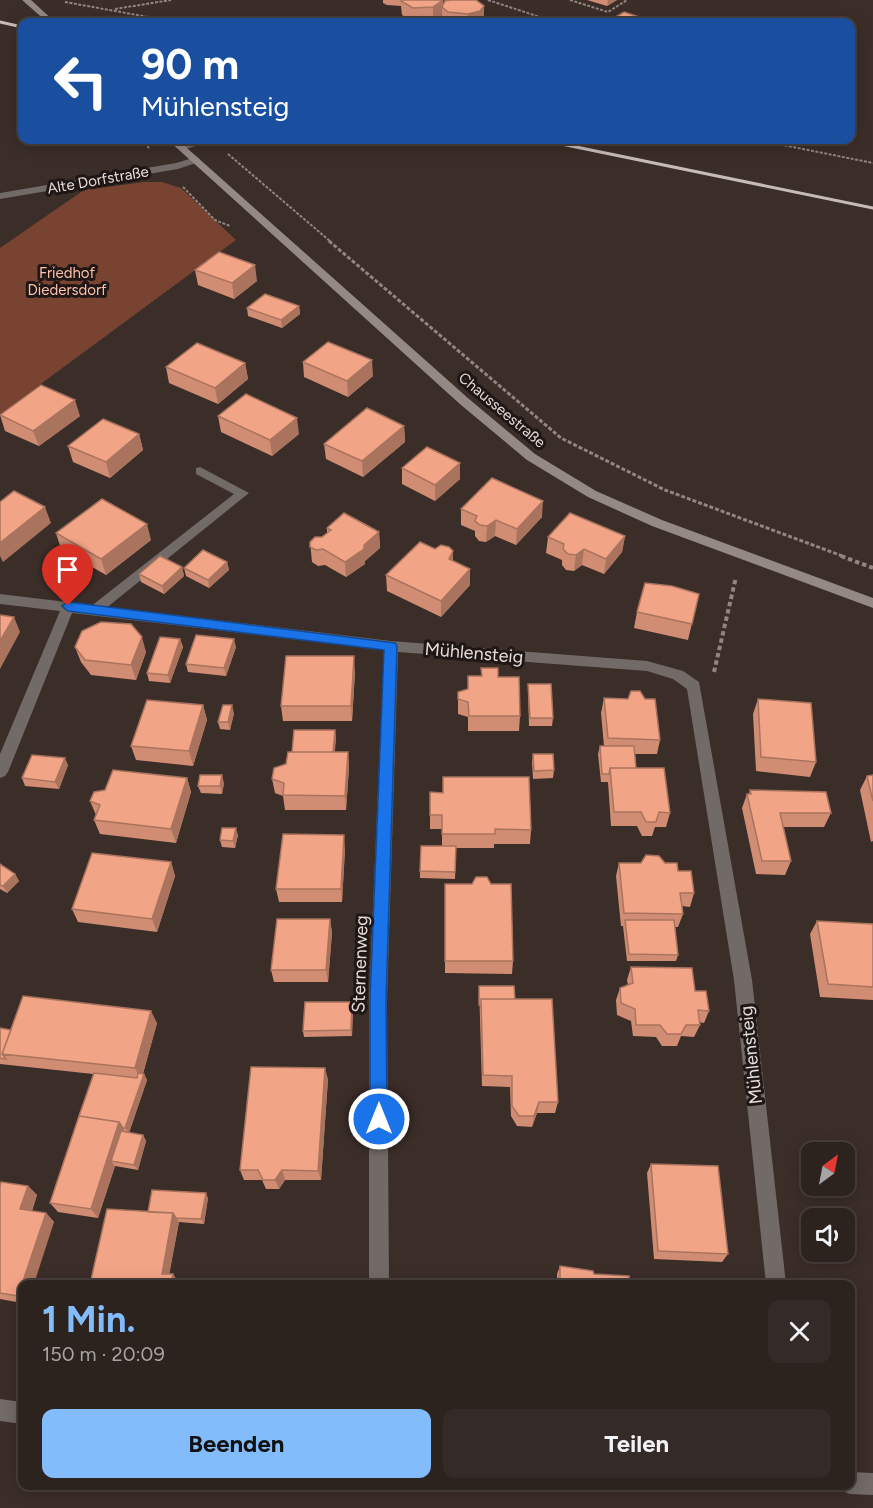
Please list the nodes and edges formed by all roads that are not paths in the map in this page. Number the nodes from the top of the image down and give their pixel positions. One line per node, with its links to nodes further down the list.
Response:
1 (27, 1): 2 (main road)
2 (46, 18)
3 (178, 144): 5 (main road, Chausseestraße)
4 (194, 144): 5 (street)
5 (182, 147): 6 (main road, Chausseestraße)
6 (196, 160): 7 (street, Alte Dorfstraße); 10 (main road, Chausseestraße)
7 (0, 196)
8 (200, 471): 12 (street)
9 (0, 599): 11 (street, Mühlensteig)
10 (873, 603)
11 (68, 606): 12 (street, Mühlensteig); 14 (street)
12 (95, 610): 13 (street, Mühlensteig)
13 (391, 646): 15 (street, Sternenweg); 16 (street, Mühlensteig)
14 (0, 772)
15 (380, 1280)
16 (776, 1280)
17 (0, 1410): 18 (street)
18 (18, 1412)
19 (855, 1483): 20 (street)
20 (873, 1484)

